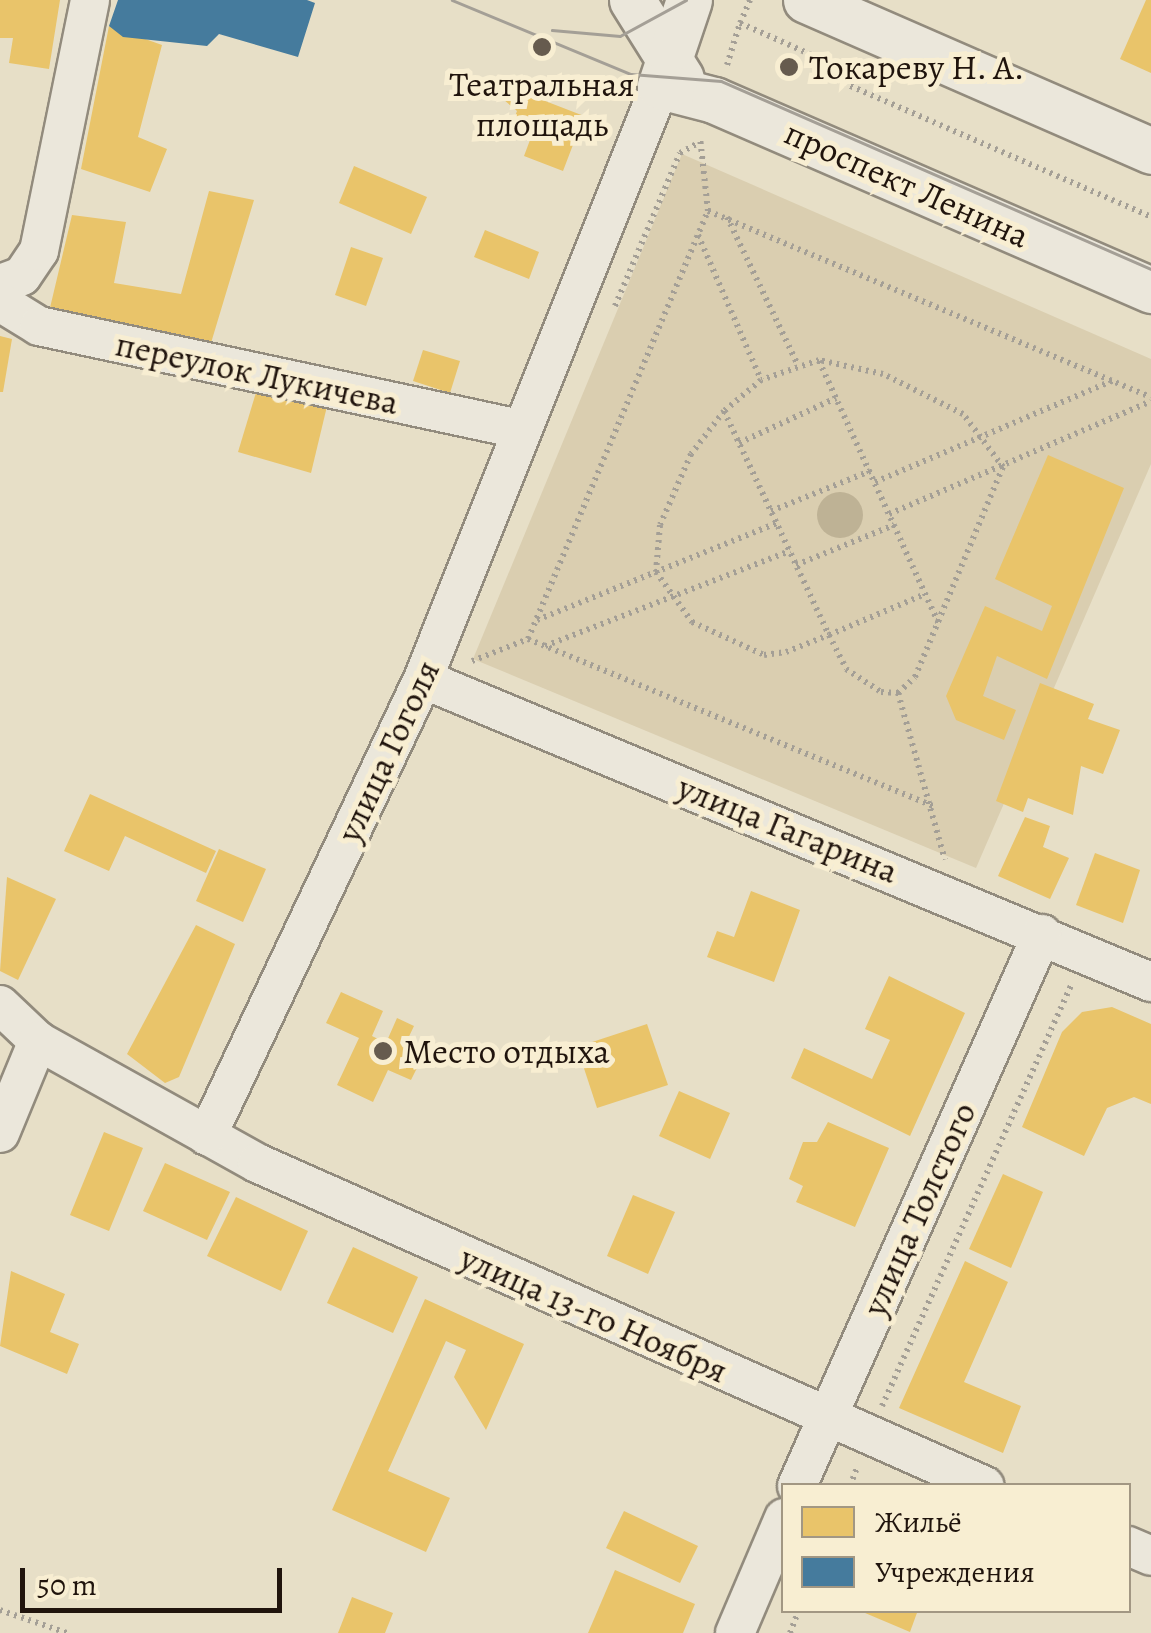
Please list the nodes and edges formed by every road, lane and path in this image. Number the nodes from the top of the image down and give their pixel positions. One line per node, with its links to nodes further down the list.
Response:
1 (90, 0): 11 (street)
2 (632, 0): 6 (street)
3 (689, 0): 6 (street)
4 (750, 0): 9 (path)
5 (806, 0): 7 (street)
6 (664, 75): 12 (street, проспект Ленина); 21 (street, улица Гоголя)
7 (1151, 151)
8 (727, 217): 10 (path); 15 (path); 17 (path)
9 (1151, 217)
10 (698, 234): 16 (path); 36 (path)
11 (0, 284)
12 (1151, 290)
13 (0, 302): 21 (street, переулок Лукичева)
14 (819, 360): 15 (path); 18 (path); 22 (path)
15 (797, 363): 16 (path)
16 (761, 380): 20 (path)
17 (1114, 380): 19 (path); 22 (path)
18 (836, 398): 23 (path); 25 (path)
19 (1151, 399): 24 (path)
20 (724, 411): 23 (path); 33 (path)
21 (520, 428): 41 (street, улица Гоголя)
22 (986, 436): 24 (path); 26 (path)
23 (739, 443): 27 (path)
24 (1003, 468): 28 (path); 37 (path)
25 (870, 471): 26 (path); 27 (path)
26 (874, 482): 28 (path)
27 (771, 511): 29 (path)
28 (889, 514): 30 (path)
29 (777, 523): 31 (path); 33 (path)
30 (894, 525): 32 (path); 34 (path)
31 (790, 551): 32 (path); 35 (path)
32 (796, 564): 38 (path)
33 (656, 572): 35 (path); 36 (path)
34 (925, 594): 37 (path); 38 (path)
35 (669, 598): 38 (path); 40 (path)
36 (536, 621): 39 (path)
37 (940, 626): 42 (path)
38 (829, 635): 42 (path)
39 (528, 639): 40 (path); 41 (path)
40 (545, 646): 43 (path)
41 (437, 685): 44 (street, улица Гагарина); 51 (street, улица Гоголя)
42 (898, 693): 43 (path)
43 (934, 806): 44 (path)
44 (960, 900): 45 (street, улица Гагарина)
45 (1042, 934): 46 (street, улица Гагарина); 52 (street, улица Толстого)
46 (1086, 953): 47 (street, улица Гагарина); 53 (path)
47 (1151, 982)
48 (0, 1005): 49 (street)
49 (38, 1041): 50 (street); 51 (street)
50 (0, 1134)
51 (206, 1136): 52 (street, улица 13-го Ноября)
52 (826, 1418): 53 (street, улица 13-го Ноября); 54 (street, улица Толстого)
53 (869, 1437): 55 (path); 56 (street, улица 13-го Ноября)
54 (798, 1483)
55 (851, 1483)
56 (978, 1483)
57 (781, 1525): 60 (street)
58 (0, 1610): 59 (path)
59 (67, 1633)
60 (735, 1633)

